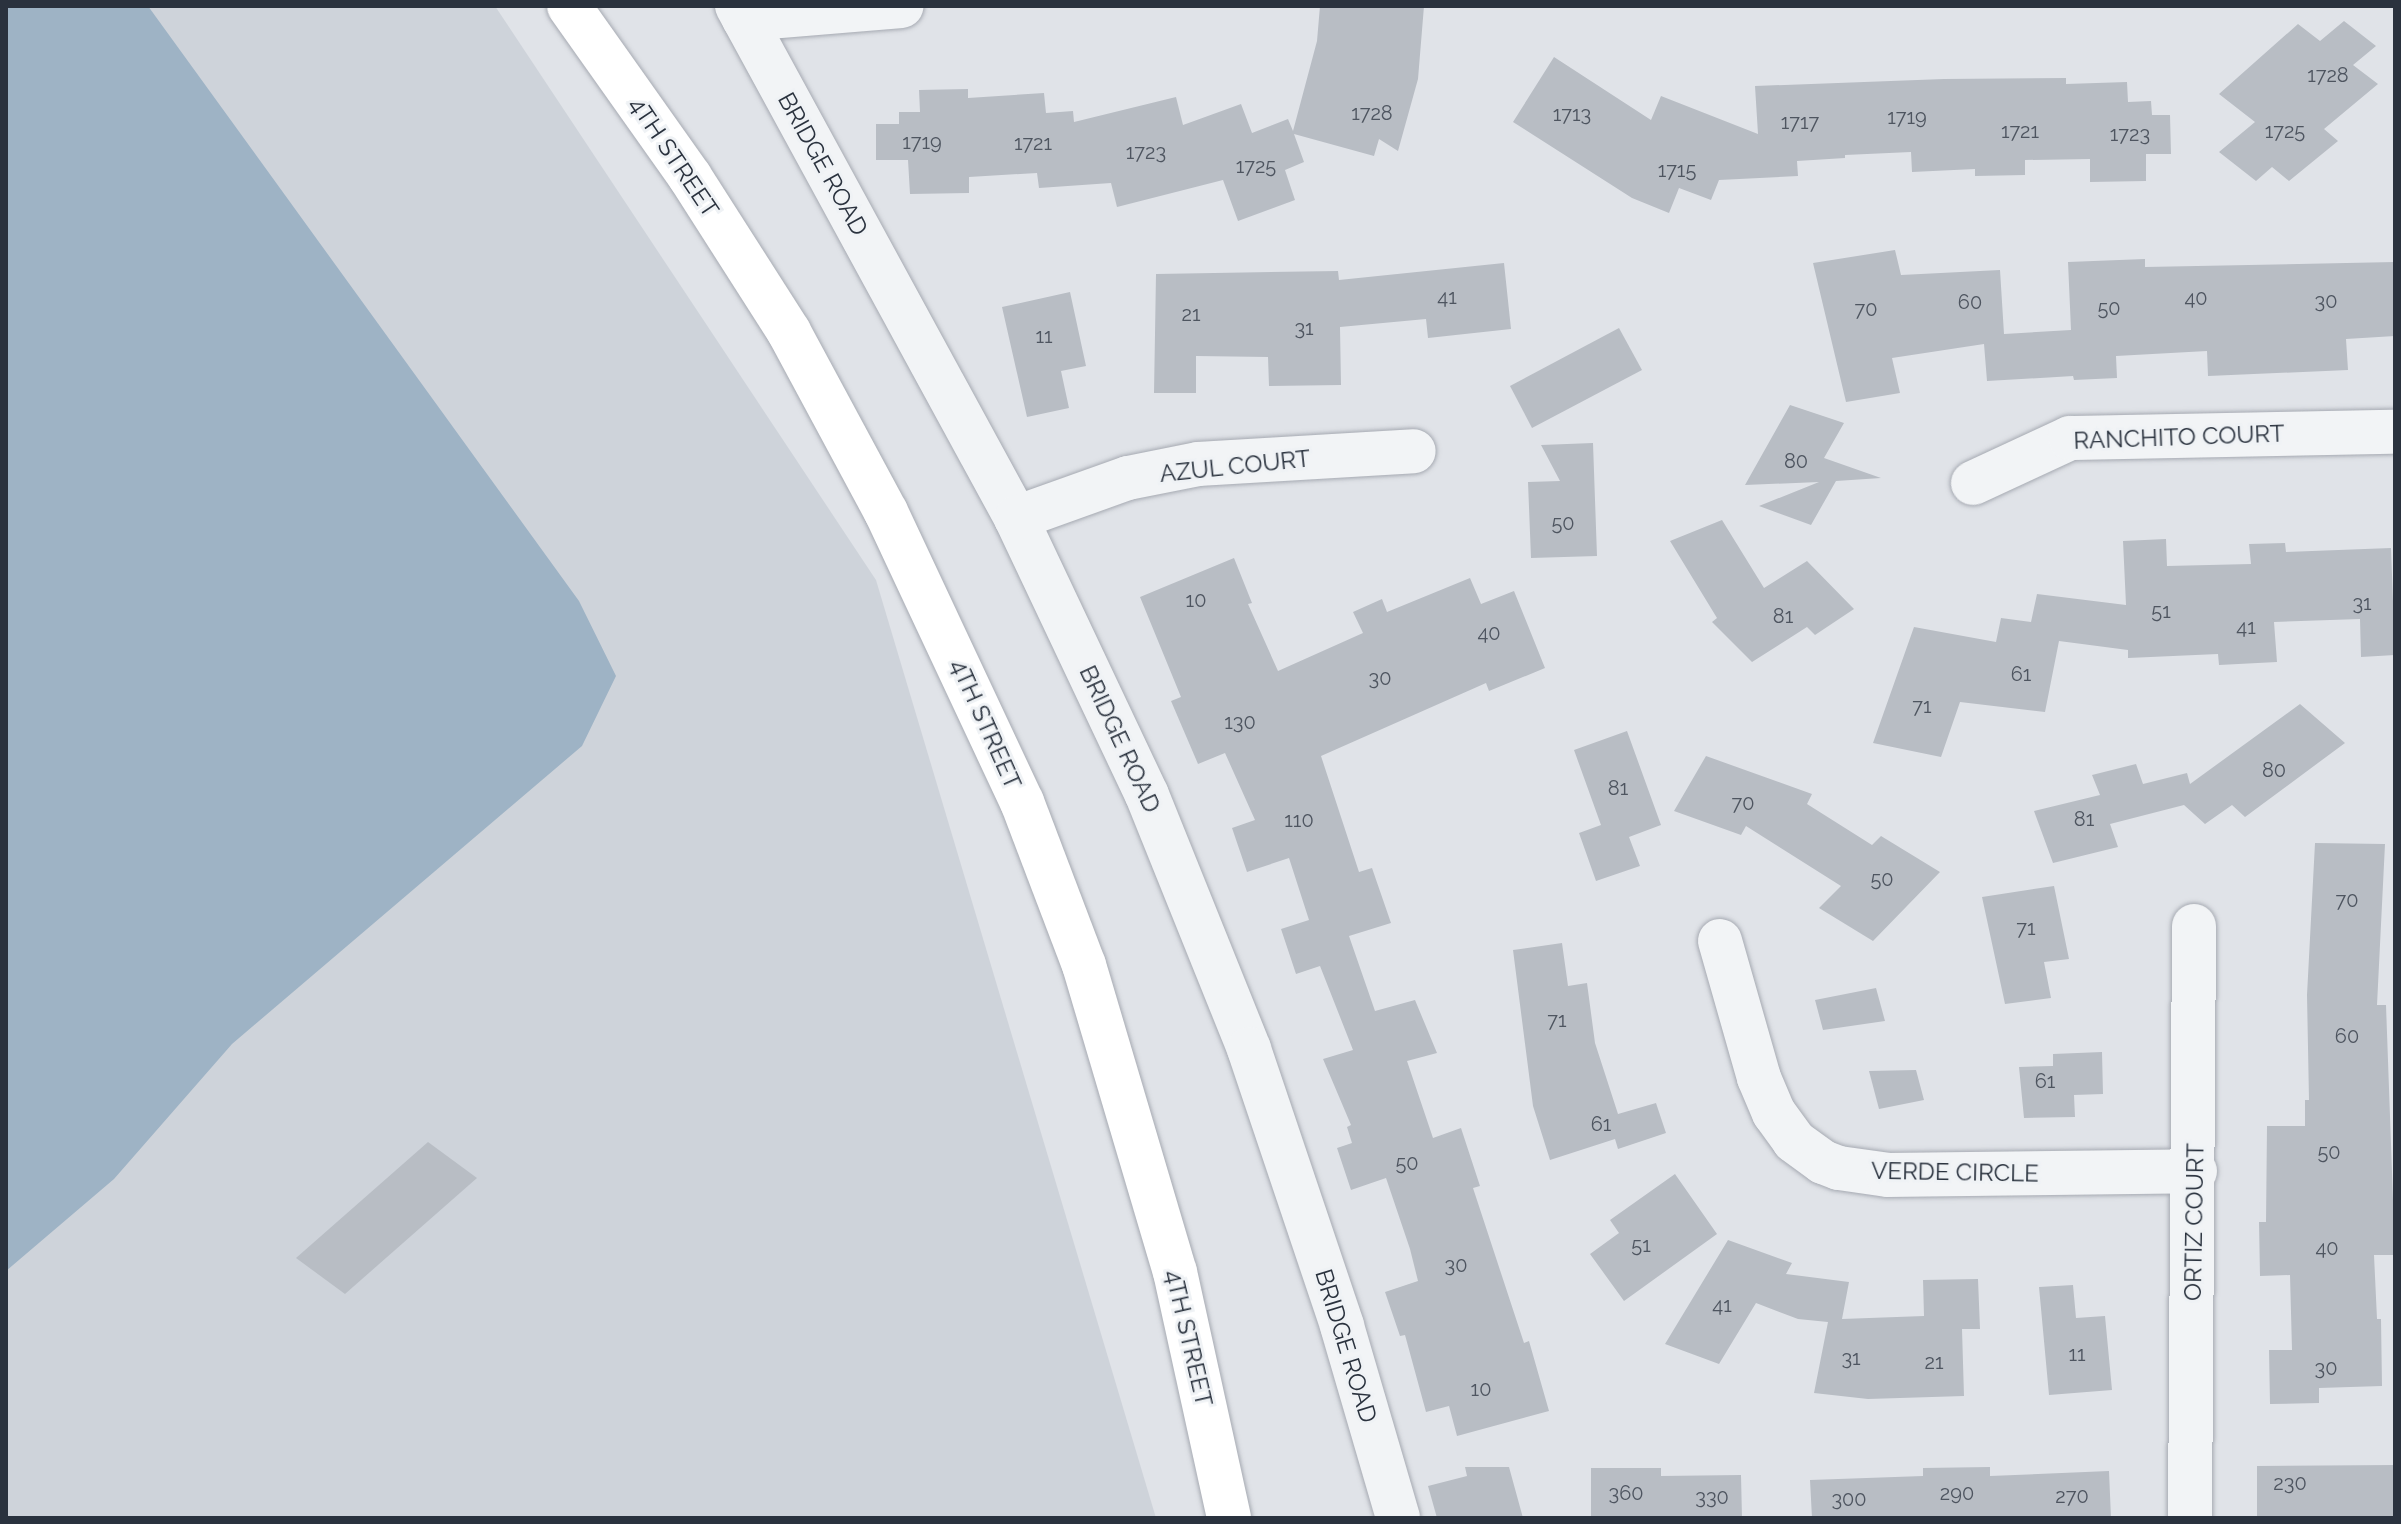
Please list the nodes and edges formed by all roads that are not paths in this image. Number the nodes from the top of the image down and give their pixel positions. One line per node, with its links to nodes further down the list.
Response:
1 (569, 6): 11 (main road, 4TH STREET)
2 (901, 6): 3 (street)
3 (741, 12): 7 (street, BRIDGE ROAD)
4 (2395, 432): 6 (street, RANCHITO COURT)
5 (1414, 451): 7 (street, AZUL COURT)
6 (1973, 483)
7 (1016, 518): 12 (street, BRIDGE ROAD)
8 (2194, 926): 10 (street, ORTIZ COURT)
9 (1720, 941): 10 (street, VERDE CIRCLE)
10 (2195, 1171): 13 (street, ORTIZ COURT)
11 (1229, 1518)
12 (1398, 1518)
13 (2190, 1518)

